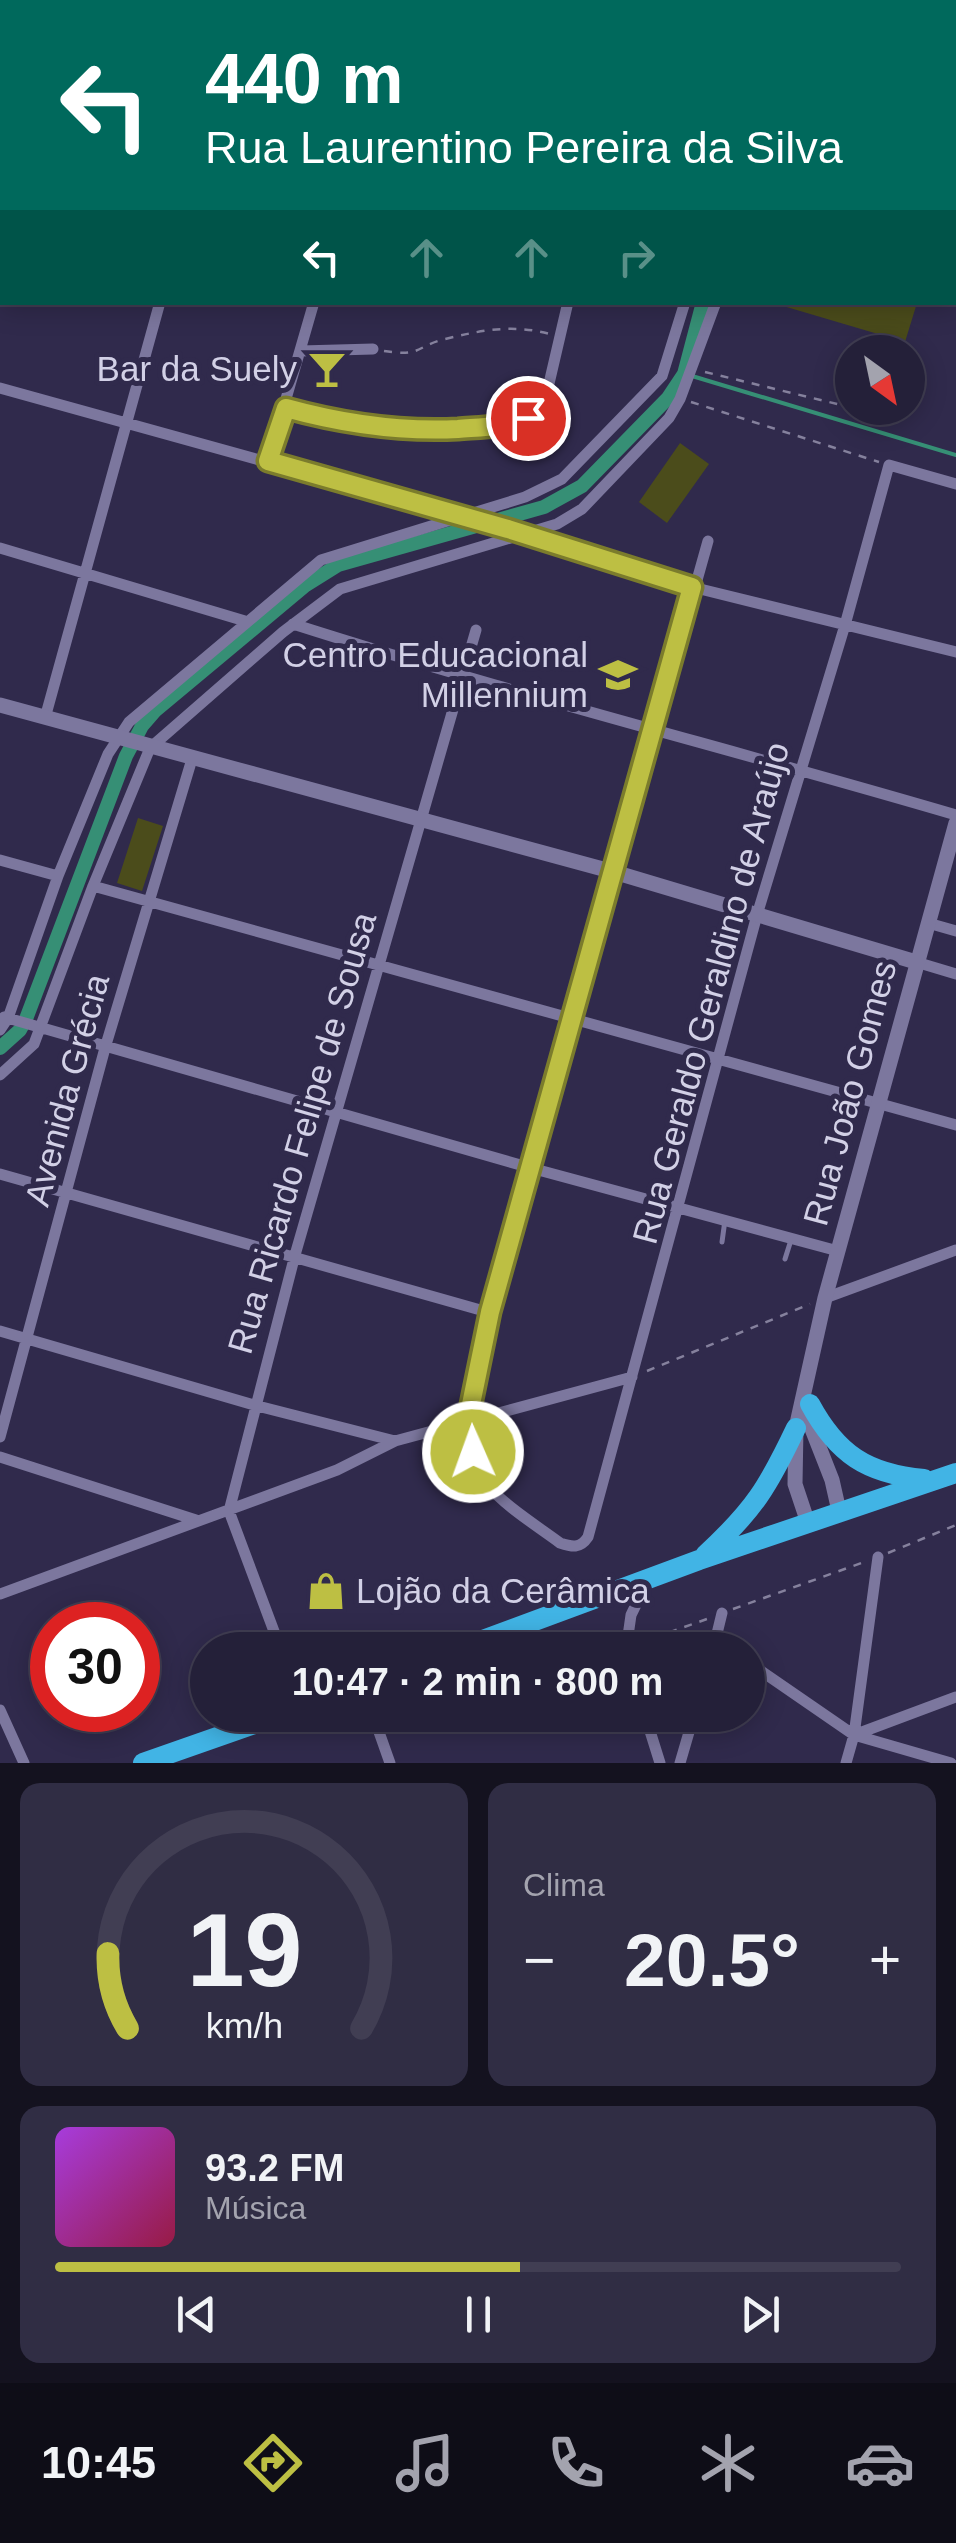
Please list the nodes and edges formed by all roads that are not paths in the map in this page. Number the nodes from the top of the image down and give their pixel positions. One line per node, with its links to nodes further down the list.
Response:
1 (159, 305): 10 (street)
2 (313, 305): 7 (street)
3 (567, 305): 9 (street)
4 (684, 305): 13 (street)
5 (715, 305): 14 (street)
6 (372, 349): 7 (street)
7 (301, 350): 9 (street)
8 (0, 388): 10 (street)
9 (286, 408): 11 (street)
10 (126, 423): 11 (street); 17 (street)
11 (268, 461): 13 (street)
12 (956, 484): 21 (street, Rua Geraldo Geraldino de Araújo)
13 (466, 518): 14 (street); 19 (street)
14 (523, 534): 18 (street); 20 (street)
15 (708, 541): 18 (street)
16 (0, 548): 17 (street)
17 (86, 572): 19 (street); 26 (street)
18 (692, 587): 21 (street); 27 (street)
19 (245, 622): 28 (street)
20 (293, 624): 24 (street); 29 (street)
21 (845, 625): 23 (street); 31 (street, Rua Geraldo Geraldino de Araújo)
22 (476, 630): 24 (street, Rua Ricardo Felipe de Sousa)
23 (956, 652)
24 (461, 678): 27 (street); 33 (street, Rua Ricardo Felipe de Sousa)
25 (0, 705): 26 (street)
26 (45, 718): 28 (street)
27 (654, 728): 31 (street); 36 (street)
28 (116, 739): 29 (street); 37 (street)
29 (150, 748): 30 (street); 38 (street)
30 (192, 759): 33 (street); 39 (street, Avenida Grécia)
31 (800, 769): 32 (street); 40 (street, Rua Geraldo Geraldino de Araújo)
32 (956, 815)
33 (420, 820): 36 (street); 44 (street, Rua Ricardo Felipe de Sousa)
34 (956, 823): 41 (street, Rua João Gomes)
35 (0, 860): 37 (street)
36 (614, 872): 40 (street); 46 (street)
37 (58, 876): 47 (street)
38 (93, 886): 39 (street); 48 (street)
39 (148, 901): 44 (street); 49 (street, Avenida Grécia)
40 (757, 915): 43 (street); 50 (street, Rua Geraldo Geraldino de Araújo)
41 (928, 923): 42 (street); 43 (street, Rua João Gomes)
42 (956, 931)
43 (916, 962): 45 (street); 52 (street, Rua João Gomes)
44 (377, 964): 46 (street); 53 (street, Rua Ricardo Felipe de Sousa)
45 (956, 974)
46 (571, 1020): 50 (street); 55 (street)
47 (3, 1021): 48 (street)
48 (40, 1028): 49 (street); 51 (street)
49 (105, 1048): 53 (street); 57 (street, Avenida Grécia)
50 (718, 1062): 52 (street); 58 (street, Rua Geraldo Geraldino de Araújo)
51 (0, 1075)
52 (878, 1103): 54 (street); 63 (street, Rua João Gomes)
53 (336, 1110): 55 (street); 64 (street, Rua Ricardo Felipe de Sousa)
54 (956, 1125)
55 (531, 1168): 58 (street); 67 (street)
56 (0, 1174): 57 (street)
57 (68, 1191): 64 (street); 69 (street, Avenida Grécia)
58 (680, 1206): 59 (street); 70 (street, Rua Geraldo Geraldino de Araújo)
59 (725, 1219): 60 (street); 61 (lane)
60 (792, 1238): 63 (street); 65 (lane)
61 (722, 1242)
62 (956, 1250): 66 (street)
63 (838, 1251): 66 (street, Rua João Gomes)
64 (295, 1255): 67 (street); 73 (street, Rua Ricardo Felipe de Sousa)
65 (785, 1259)
66 (826, 1298): 71 (street, Rua João Gomes)
67 (490, 1312): 74 (street)
68 (0, 1331): 69 (street)
69 (28, 1340): 73 (street); 76 (street, Avenida Grécia)
70 (632, 1377): 74 (street); 74 (street, Rua Geraldo Geraldino de Araújo)
71 (808, 1380): 72 (street); 75 (street, Rua João Gomes)
72 (810, 1404): 79 (highway); 81 (street)
73 (254, 1405): 77 (street); 80 (street, Rua Ricardo Felipe de Sousa)
74 (468, 1419): 77 (street)
75 (796, 1428): 83 (street, Rua João Gomes); 85 (highway)
76 (0, 1437)
77 (395, 1441): 80 (street)
78 (0, 1457): 82 (street)
79 (946, 1476): 81 (highway)
80 (230, 1510): 82 (street); 89 (street)
81 (839, 1512): 83 (highway)
82 (197, 1520): 87 (street)
83 (808, 1523): 85 (highway)
84 (878, 1557): 100 (street)
85 (699, 1560): 86 (highway)
86 (648, 1580): 90 (highway); 91 (street)
87 (0, 1594)
88 (722, 1613): 92 (street)
89 (274, 1632)
90 (505, 1632)
91 (628, 1632)
92 (717, 1632)
93 (765, 1674): 100 (street)
94 (956, 1697): 100 (street)
95 (0, 1710): 101 (street)
96 (232, 1732): 102 (highway)
97 (379, 1732): 103 (street)
98 (650, 1732): 104 (street)
99 (689, 1732): 105 (street)
100 (854, 1735): 106 (street); 107 (street)
101 (24, 1763)
102 (144, 1763)
103 (390, 1763)
104 (660, 1763)
105 (680, 1763)
106 (846, 1763)
107 (952, 1763)

